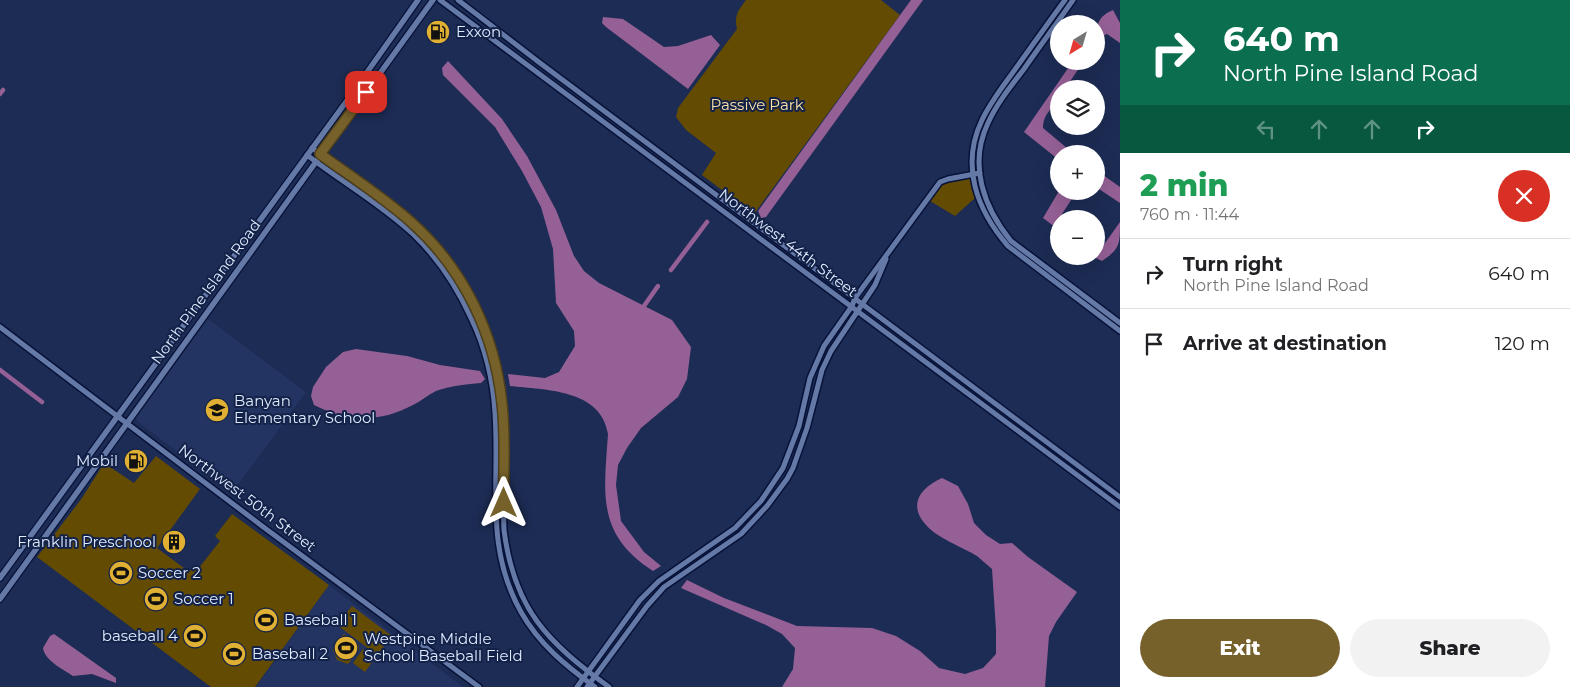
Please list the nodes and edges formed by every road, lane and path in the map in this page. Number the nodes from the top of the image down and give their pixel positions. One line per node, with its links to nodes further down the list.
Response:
1 (418, 0): 7 (main road, North Pine Island Road)
2 (433, 0): 8 (main road, North Pine Island Road)
3 (440, 0): 18 (street, Northwest 44th Street)
4 (458, 0): 16 (street, Northwest 44th Street)
5 (1065, 0): 14 (street)
6 (1074, 0): 13 (street)
7 (381, 53): 8 (main road); 9 (main road, North Pine Island Road)
8 (357, 104): 10 (main road, North Pine Island Road)
9 (312, 148): 10 (street); 11 (main road, North Pine Island Road)
10 (320, 154): 12 (main road, North Pine Island Road); 31 (street)
11 (307, 155): 12 (street); 20 (main road, North Pine Island Road)
12 (315, 161): 24 (main road, North Pine Island Road); 33 (street)
13 (980, 173): 14 (street); 21 (street)
14 (973, 174): 15 (street); 23 (street)
15 (888, 254): 16 (street); 17 (street)
16 (855, 298): 17 (street, Northwest 44th Street); 18 (street)
17 (863, 304): 19 (street); 27 (street, Northwest 44th Street)
18 (852, 306): 19 (street, Northwest 44th Street); 31 (street)
19 (858, 311): 28 (street, Northwest 44th Street); 32 (street)
20 (191, 316): 24 (main road); 25 (main road, North Pine Island Road)
21 (1120, 323)
22 (0, 327): 25 (street, Northwest 50th Street)
23 (1120, 331)
24 (190, 335): 26 (main road, North Pine Island Road)
25 (118, 417): 26 (street, Northwest 50th Street); 29 (main road, North Pine Island Road)
26 (126, 423): 30 (main road, North Pine Island Road); 35 (street, Northwest 50th Street)
27 (1120, 497)
28 (1120, 507)
29 (0, 578)
30 (0, 599)
31 (588, 672): 32 (street); 33 (street)
32 (595, 677): 34 (street); 37 (street)
33 (583, 678): 34 (street); 36 (street)
34 (591, 686)
35 (479, 687)
36 (577, 687)
37 (609, 687)

